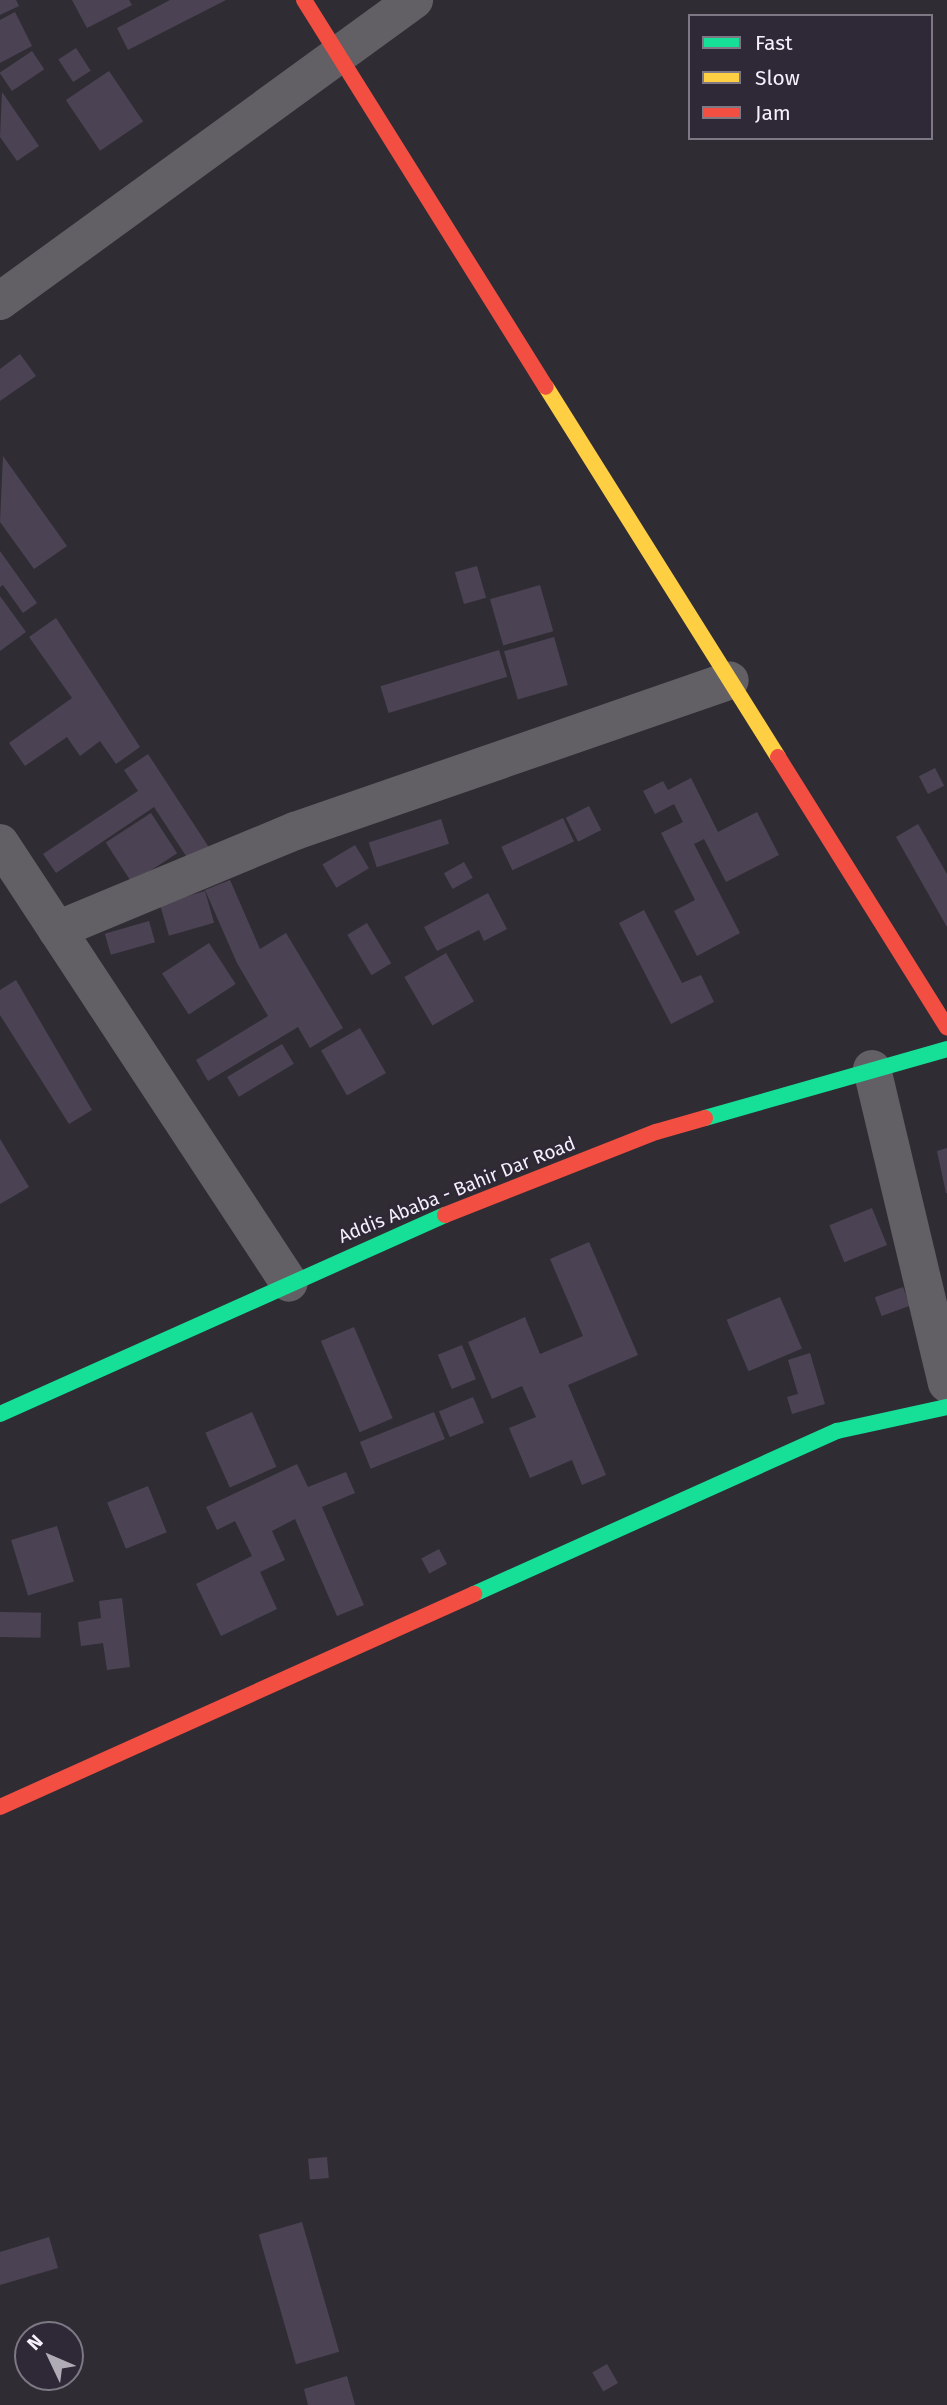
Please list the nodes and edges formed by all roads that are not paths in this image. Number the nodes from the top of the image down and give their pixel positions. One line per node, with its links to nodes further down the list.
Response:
1 (303, 0): 3 (main road)
2 (414, 0): 3 (street)
3 (338, 54): 4 (street); 5 (main road)
4 (0, 301)
5 (730, 680): 7 (street); 8 (main road)
6 (0, 843): 7 (street)
7 (57, 930): 11 (street)
8 (947, 1027)
9 (947, 1049): 10 (main road, Addis Ababa - Bahir Dar Road)
10 (872, 1069): 11 (main road, Addis Ababa - Bahir Dar Road); 12 (street)
11 (289, 1283): 14 (main road, Addis Ababa - Bahir Dar Road)
12 (947, 1383)
13 (947, 1407): 15 (main road)
14 (0, 1414)
15 (0, 1807)

